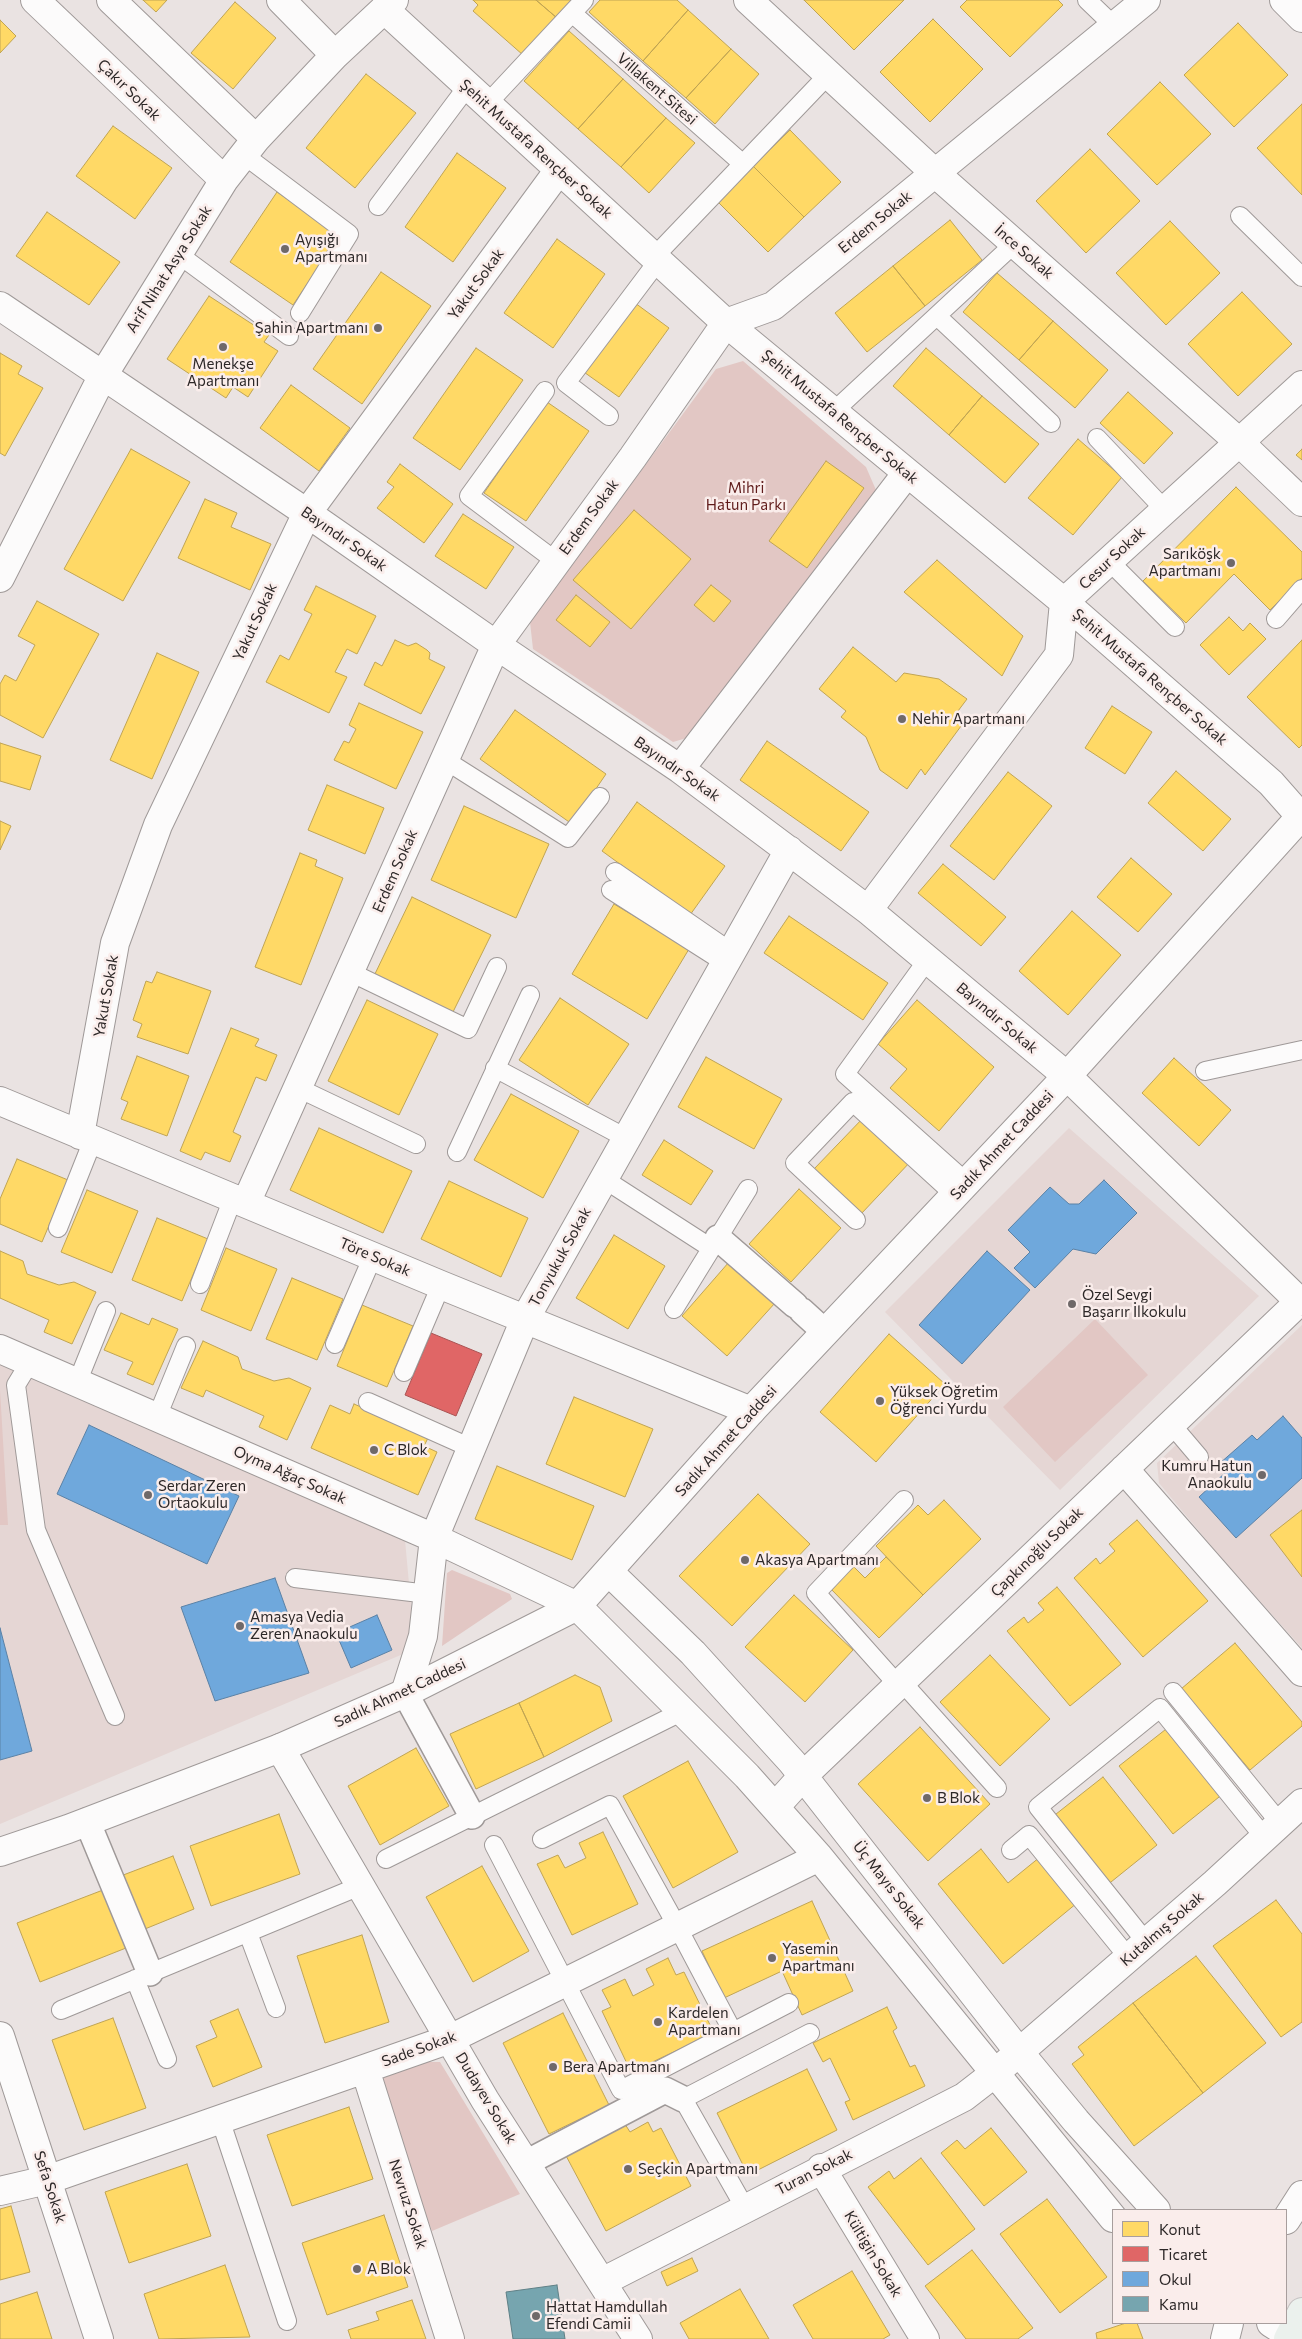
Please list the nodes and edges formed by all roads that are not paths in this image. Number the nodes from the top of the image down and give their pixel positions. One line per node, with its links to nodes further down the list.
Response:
1 (35, 0): 19 (street, Çakır Sokak)
2 (111, 0): 15 (street)
3 (281, 0): 12 (street)
4 (748, 0): 13 (street, İnce Sokak)
5 (1087, 0): 11 (lane)
6 (1146, 0): 11 (street, Erdem Sokak)
7 (1284, 0): 10 (street)
8 (389, 5): 12 (street, Arif Nihat Asya Sokak); 14 (street, Şehit Mustafa Rençber Sokak)
9 (578, 6): 14 (lane, Villakent Sitesi); 16 (lane, Villakent Sitesi)
10 (1302, 18)
11 (1114, 26): 18 (street, Erdem Sokak)
12 (336, 54): 15 (street, Arif Nihat Asya Sokak)
13 (828, 75): 16 (lane); 18 (street, İnce Sokak)
14 (477, 95): 17 (street, Şehit Mustafa Rençber Sokak); 20 (lane, Villakent Sitesi)
15 (250, 147): 19 (street, Arif Nihat Asya Sokak); 27 (lane)
16 (743, 164): 24 (lane)
17 (559, 170): 24 (street, Şehit Mustafa Rençber Sokak); 42 (street, Yakut Sokak)
18 (935, 173): 22 (street, İnce Sokak); 29 (street, Erdem Sokak)
19 (224, 180): 23 (street, Arif Nihat Asya Sokak)
20 (378, 206)
21 (1240, 216): 25 (lane)
22 (1014, 244): 28 (lane); 38 (street, İnce Sokak)
23 (178, 254): 30 (lane); 31 (street, Arif Nihat Asya Sokak)
24 (656, 259): 29 (street, Şehit Mustafa Rençber Sokak); 35 (lane)
25 (1302, 277)
26 (0, 306): 31 (street, Bayındır Sokak)
27 (300, 314)
28 (937, 316): 34 (lane); 36 (lane)
29 (726, 323): 34 (street, Şehit Mustafa Rençber Sokak); 44 (street, Erdem Sokak)
30 (289, 336)
31 (102, 377): 42 (street, Bayındır Sokak); 45 (street, Arif Nihat Asya Sokak)
32 (1302, 385): 38 (street, Cesur Sokak)
33 (545, 391): 44 (lane)
34 (833, 412): 39 (street, Şehit Mustafa Rençber Sokak)
35 (609, 416)
36 (1051, 423)
37 (1097, 438): 41 (lane)
38 (1240, 442): 40 (street, İnce Sokak); 41 (street, Cesur Sokak)
39 (907, 473): 47 (street, Şehit Mustafa Rençber Sokak); 52 (street)
40 (1302, 502)
41 (1165, 510): 43 (street, Cesur Sokak)
42 (307, 513): 50 (street, Bayındır Sokak); 70 (street, Yakut Sokak)
43 (1108, 560): 47 (street, Cesur Sokak); 49 (lane)
44 (557, 562): 50 (street, Erdem Sokak)
45 (0, 578)
46 (1302, 589): 48 (lane)
47 (1064, 602): 54 (street, Şehit Mustafa Rençber Sokak); 58 (street)
48 (1276, 619)
49 (1175, 627)
50 (496, 645): 51 (street, Erdem Sokak); 52 (street, Bayındır Sokak)
51 (445, 760): 53 (lane); 62 (street, Erdem Sokak)
52 (680, 769): 55 (street, Bayındır Sokak)
53 (600, 797)
54 (1302, 816): 67 (street, Sadık Ahmet Caddesi)
55 (789, 850): 58 (street, Bayındır Sokak); 59 (street, Tonyukuk Sokak)
56 (615, 872): 59 (lane)
57 (611, 890): 59 (lane)
58 (868, 910): 60 (street, Bayındır Sokak)
59 (728, 957): 71 (street, Tonyukuk Sokak)
60 (928, 960): 67 (street, Bayındır Sokak); 76 (lane)
61 (498, 967): 62 (lane)
62 (350, 972): 68 (street, Erdem Sokak)
63 (530, 996): 65 (lane)
64 (1302, 1050): 66 (lane)
65 (495, 1068): 71 (lane); 73 (lane)
66 (1205, 1071)
67 (1067, 1076): 76 (street, Sadık Ahmet Caddesi); 84 (street, Bayındır Sokak)
68 (298, 1088): 72 (lane); 77 (street, Erdem Sokak)
69 (0, 1101): 70 (street, Töre Sokak)
70 (86, 1138): 77 (street, Töre Sokak); 79 (lane)
71 (626, 1138): 74 (street, Tonyukuk Sokak)
72 (416, 1144)
73 (457, 1152)
74 (604, 1179): 80 (lane); 87 (street, Tonyukuk Sokak)
75 (748, 1188): 80 (lane)
76 (961, 1189): 78 (lane); 88 (street, Sadık Ahmet Caddesi)
77 (240, 1201): 81 (street, Töre Sokak); 82 (lane)
78 (856, 1220)
79 (58, 1228)
80 (715, 1243): 85 (lane); 88 (street)
81 (373, 1256): 83 (street, Töre Sokak); 89 (lane)
82 (200, 1284)
83 (441, 1285): 87 (street, Töre Sokak); 93 (lane)
84 (1301, 1300): 98 (street, Çapkınoğlu Sokak)
85 (674, 1309)
86 (106, 1310): 94 (lane)
87 (524, 1319): 96 (street, Töre Sokak); 99 (street, Tonyukuk Sokak)
88 (825, 1332): 96 (street, Sadık Ahmet Caddesi)
89 (335, 1344)
90 (186, 1346): 97 (lane)
91 (0, 1349): 92 (street, Oyma Ağaç Sokak)
92 (30, 1362): 94 (street, Oyma Ağaç Sokak); 113 (lane)
93 (404, 1372)
94 (77, 1383): 97 (street, Oyma Ağaç Sokak)
95 (368, 1402): 99 (lane)
96 (751, 1410): 104 (street, Sadık Ahmet Caddesi)
97 (157, 1417): 103 (street, Oyma Ağaç Sokak)
98 (1171, 1424): 100 (lane); 101 (street, Çapkınoğlu Sokak)
99 (471, 1448): 103 (street, Tonyukuk Sokak)
100 (1199, 1457)
101 (1124, 1469): 108 (street); 109 (street, Çapkınoğlu Sokak)
102 (904, 1500): 109 (lane)
103 (434, 1538): 106 (street, Tonyukuk Sokak); 107 (street, Oyma Ağaç Sokak)
104 (609, 1572): 107 (street, Sadık Ahmet Caddesi); 115 (street, Üç Mayıs Sokak)
105 (294, 1578): 106 (lane)
106 (428, 1594): 111 (street, Tonyukuk Sokak)
107 (577, 1606): 111 (street, Sadık Ahmet Caddesi); 112 (street)
108 (1302, 1672)
109 (900, 1683): 115 (street, Çapkınoğlu Sokak); 116 (lane)
110 (1173, 1692): 121 (lane)
111 (405, 1693): 114 (street, Sadık Ahmet Caddesi); 119 (street)
112 (683, 1711): 118 (street); 119 (lane)
113 (115, 1716)
114 (280, 1748): 120 (street, Sadık Ahmet Caddesi); 128 (street, Dudayev Sokak)
115 (803, 1776): 118 (street, Çapkınoğlu Sokak); 141 (street, Üç Mayıs Sokak)
116 (997, 1788)
117 (1302, 1803): 121 (street, Kutalmış Sokak)
118 (775, 1807): 126 (street)
119 (472, 1816): 127 (lane)
120 (87, 1821): 125 (street, Sadık Ahmet Caddesi); 132 (street)
121 (1272, 1830): 131 (street, Kutalmış Sokak); 131 (lane)
122 (542, 1839): 129 (lane)
123 (494, 1845): 133 (lane)
124 (1011, 1850): 131 (lane)
125 (0, 1852)
126 (819, 1857): 129 (street, Sade Sokak); 144 (street)
127 (386, 1859)
128 (360, 1886): 130 (lane); 140 (street, Dudayev Sokak)
129 (678, 1928): 133 (street, Sade Sokak); 137 (lane)
130 (248, 1933): 132 (lane); 135 (lane)
131 (1137, 1950): 141 (street, Kutalmış Sokak)
132 (142, 1976): 136 (lane); 142 (lane)
133 (566, 1982): 137 (lane); 140 (street, Sade Sokak)
134 (789, 2003): 137 (lane)
135 (276, 2008)
136 (61, 2010)
137 (733, 2032)
138 (810, 2033): 145 (lane)
139 (0, 2036): 149 (street, Sefa Sokak)
140 (450, 2039): 143 (street, Sade Sokak); 147 (street, Dudayev Sokak)
141 (1019, 2052): 144 (street, Turan Sokak); 153 (street, Üç Mayıs Sokak)
142 (167, 2059)
143 (365, 2069): 146 (street, Sade Sokak); 160 (street, Nevruz Sokak)
144 (995, 2073): 148 (street, Turan Sokak); 154 (street)
145 (683, 2099): 147 (street); 152 (lane)
146 (220, 2119): 149 (street, Sade Sokak); 157 (lane)
147 (526, 2163): 156 (street, Dudayev Sokak)
148 (822, 2168): 152 (street, Turan Sokak); 162 (street, Kültigin Sokak)
149 (47, 2180): 150 (street, Sade Sokak); 159 (street, Sefa Sokak)
150 (0, 2191)
151 (1302, 2195): 155 (street)
152 (744, 2208): 156 (street, Turan Sokak)
153 (1155, 2209)
154 (1112, 2217)
155 (1287, 2218)
156 (602, 2282): 161 (street, Dudayev Sokak)
157 (287, 2321)
158 (1229, 2324): 163 (street)
159 (99, 2339)
160 (450, 2339)
161 (638, 2339)
162 (925, 2339)
163 (1225, 2339)

